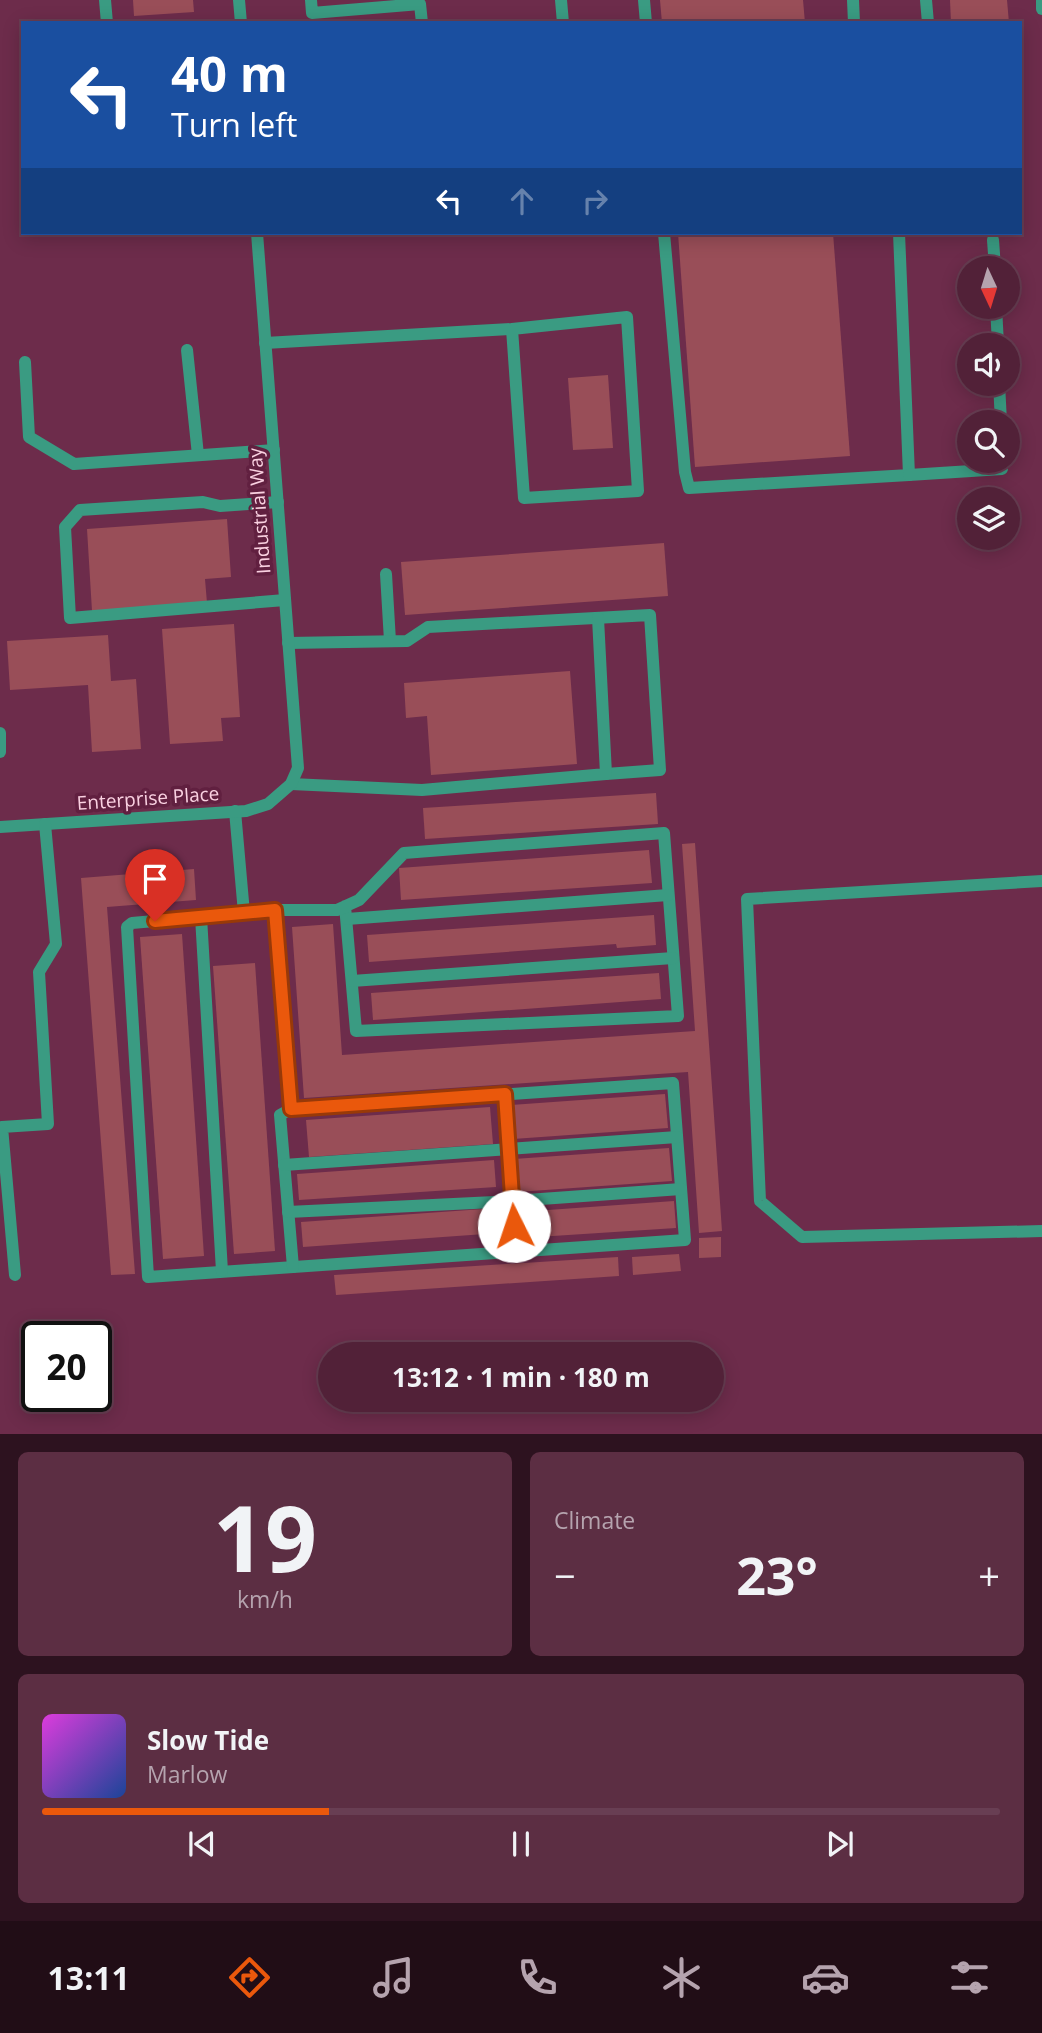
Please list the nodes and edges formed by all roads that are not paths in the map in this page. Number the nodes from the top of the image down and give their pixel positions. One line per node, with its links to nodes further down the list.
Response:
1 (105, 0): 10 (street)
2 (239, 0): 11 (street)
3 (311, 0): 12 (street)
4 (561, 0): 13 (street)
5 (644, 0): 14 (street)
6 (853, 0): 15 (street)
7 (926, 0): 16 (street)
8 (1042, 1): 9 (street)
9 (1042, 9)
10 (107, 21)
11 (241, 21)
12 (422, 21)
13 (562, 21)
14 (646, 21)
15 (854, 21)
16 (928, 21)
17 (257, 235): 23 (street, Industrial Way)
18 (664, 235): 29 (street)
19 (899, 235): 29 (street)
20 (993, 240): 21 (street)
21 (994, 256)
22 (512, 329): 22 (street); 23 (street)
23 (265, 343): 26 (street, Industrial Way)
24 (187, 350): 27 (street)
25 (25, 362): 27 (street)
26 (274, 450): 27 (street); 30 (street, Industrial Way)
27 (198, 455)
28 (957, 472): 29 (street)
29 (909, 475)
30 (278, 502): 32 (street, Industrial Way); 32 (street)
31 (387, 574): 34 (street)
32 (285, 600): 35 (street, Industrial Way)
33 (598, 618): 34 (street); 38 (street); 38 (street)
34 (390, 641): 35 (street)
35 (288, 643): 39 (street, Industrial Way)
36 (0, 733): 37 (street)
37 (0, 752)
38 (606, 774): 39 (street)
39 (291, 785): 40 (street, Enterprise Place)
40 (235, 811): 41 (street, Enterprise Place); 47 (street)
41 (44, 824): 42 (street, Enterprise Place); 63 (street)
42 (0, 827)
43 (1042, 881): 59 (street)
44 (668, 895): 46 (street); 46 (street); 49 (street)
45 (275, 910): 46 (street); 47 (street); 52 (street)
46 (346, 912): 50 (street)
47 (244, 913): 48 (street)
48 (201, 917): 62 (street); 62 (street)
49 (673, 958): 50 (street); 50 (street)
50 (352, 981)
51 (505, 1094): 52 (street); 53 (street); 54 (street)
52 (291, 1109): 55 (street)
53 (677, 1137): 54 (street); 56 (street)
54 (509, 1148): 55 (street); 57 (street)
55 (284, 1165): 58 (street)
56 (681, 1189): 57 (street); 60 (street)
57 (513, 1201): 58 (street); 60 (street)
58 (288, 1212): 61 (street)
59 (1042, 1231)
60 (516, 1252): 61 (street)
61 (293, 1267): 62 (street)
62 (222, 1271)
63 (15, 1275)

